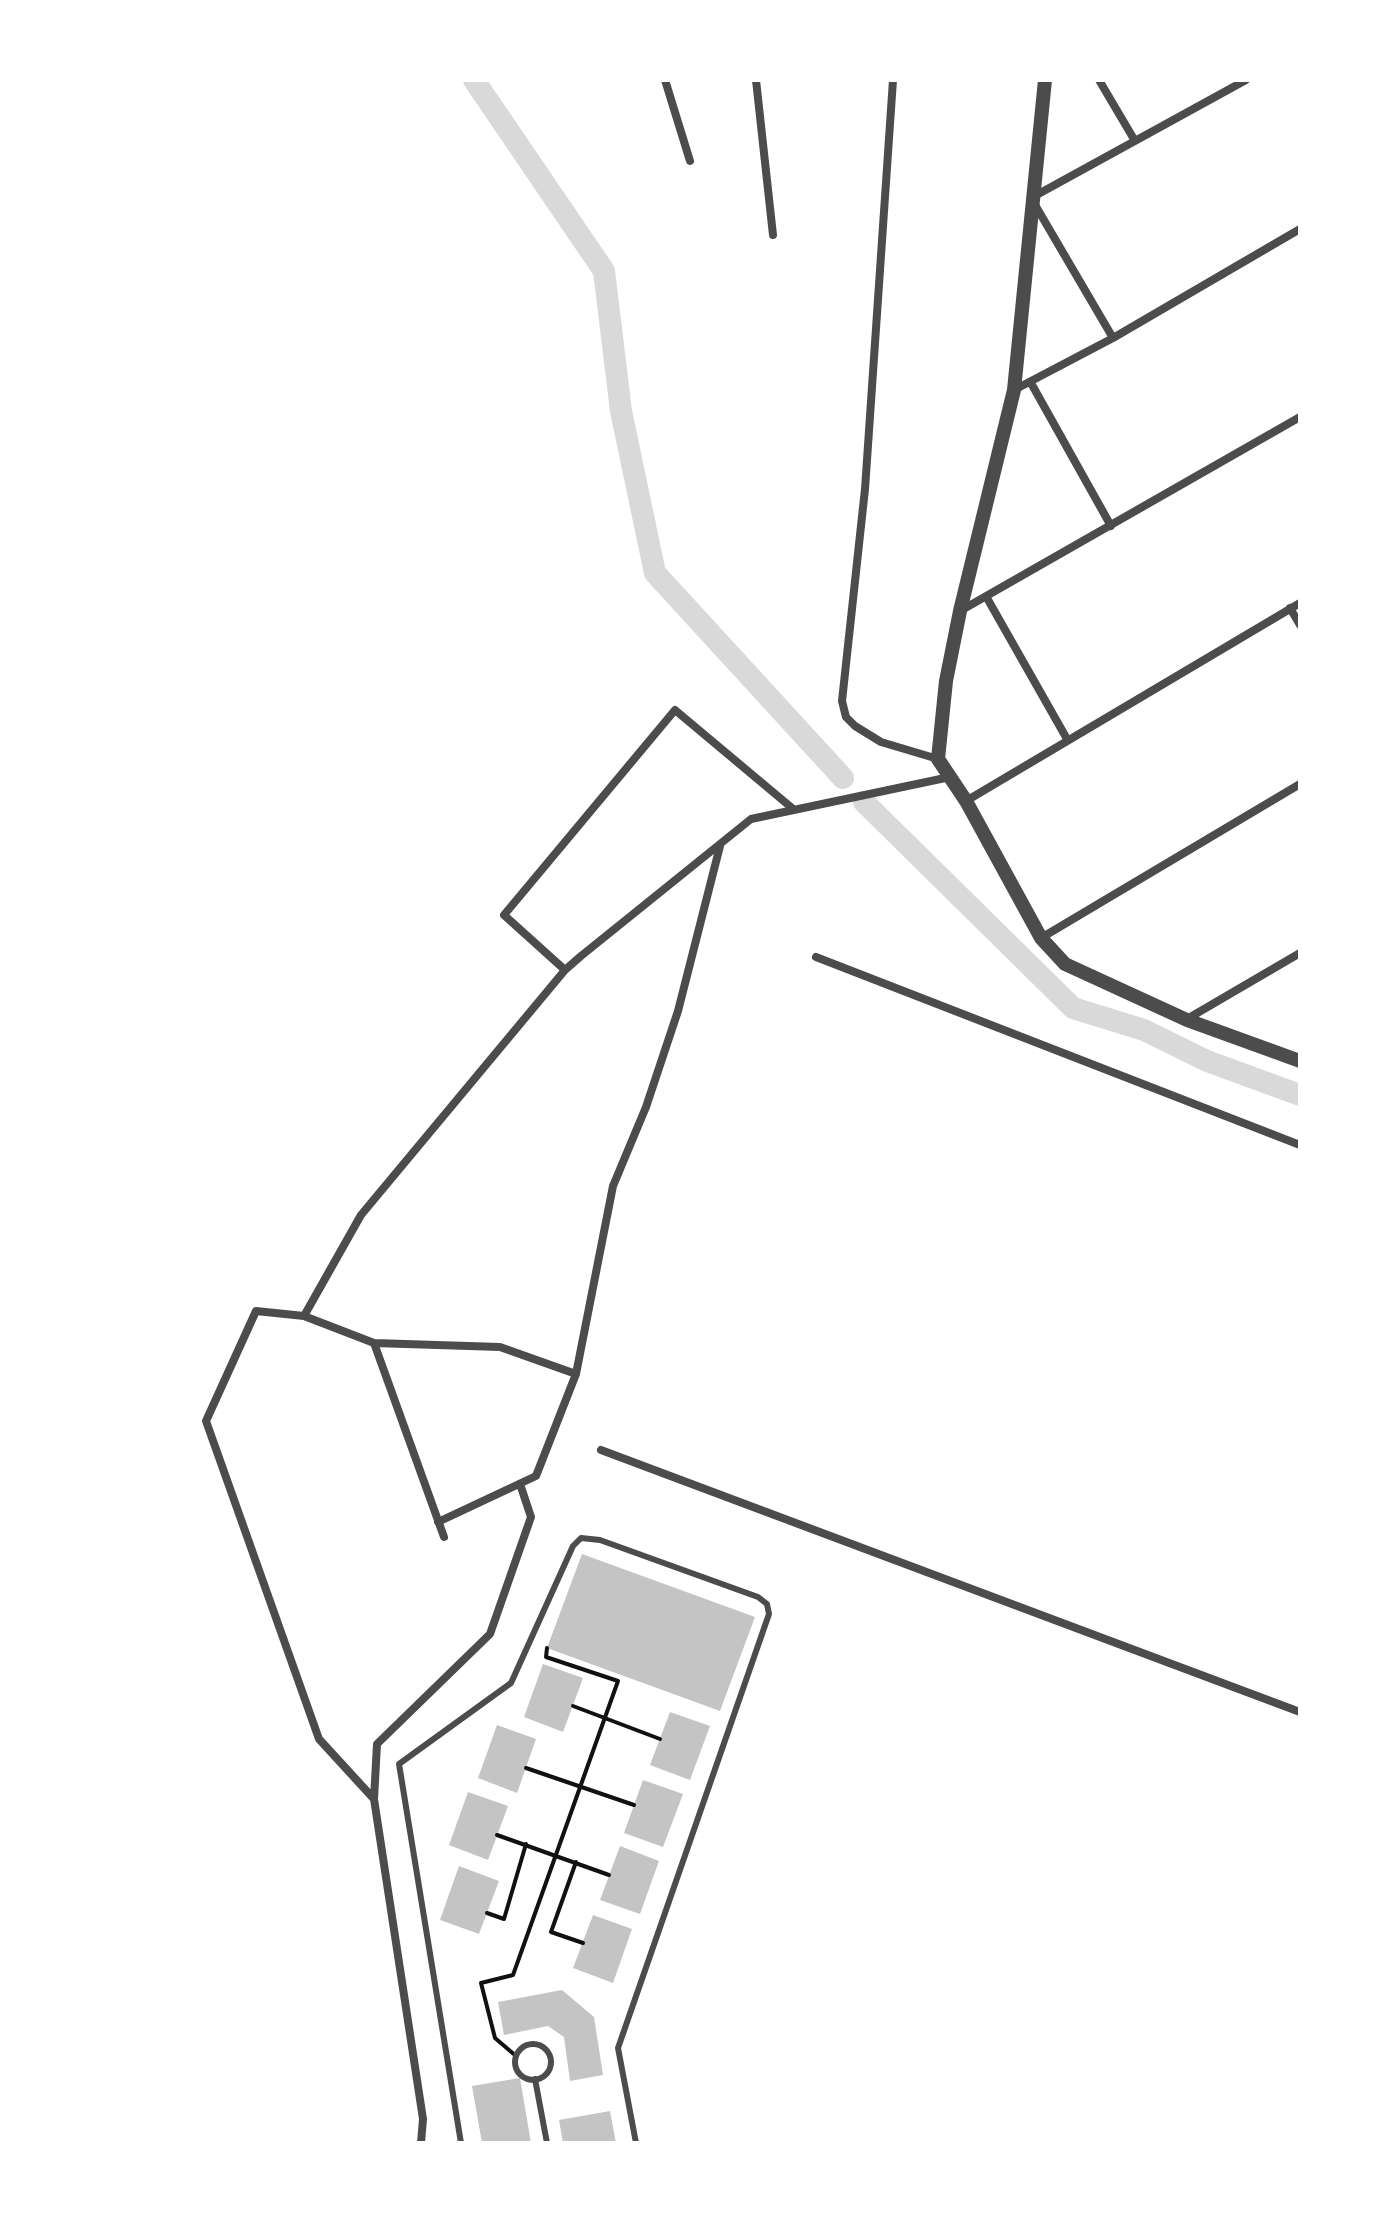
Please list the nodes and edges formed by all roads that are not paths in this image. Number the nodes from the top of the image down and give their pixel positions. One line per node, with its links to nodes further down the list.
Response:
1 (665, 80): 8 (street)
2 (756, 80): 11 (street)
3 (893, 80): 23 (street)
4 (1045, 80): 9 (street)
5 (1099, 80): 7 (street)
6 (1246, 80): 7 (street)
7 (1135, 141): 9 (street)
8 (690, 161)
9 (1031, 198): 12 (street); 14 (street)
10 (1300, 229): 12 (street)
11 (773, 235)
12 (1113, 338): 13 (street)
13 (1031, 383): 14 (street); 16 (street)
14 (1014, 390): 20 (street)
15 (1300, 417): 16 (street)
16 (1111, 526): 17 (street)
17 (987, 598): 20 (street); 22 (street)
18 (1300, 603): 19 (street)
19 (1290, 608): 21 (street); 22 (street)
20 (960, 611): 23 (street)
21 (1300, 625)
22 (1067, 739): 26 (street)
23 (938, 759): 24 (street)
24 (950, 777): 26 (street); 27 (street)
25 (1300, 784): 29 (street)
26 (966, 801): 29 (street)
27 (792, 808): 28 (street); 32 (street)
28 (720, 844): 32 (street); 38 (street)
29 (1041, 938): 33 (street)
30 (1300, 953): 33 (street)
31 (816, 957): 35 (street)
32 (565, 970): 36 (street)
33 (1187, 1020): 34 (street)
34 (1300, 1061)
35 (1300, 1145)
36 (304, 1316): 37 (street); 44 (street)
37 (374, 1343): 38 (street); 41 (street)
38 (576, 1374): 40 (street)
39 (601, 1450): 43 (street)
40 (520, 1484): 41 (street); 44 (street)
41 (438, 1522): 42 (street)
42 (444, 1537)
43 (1300, 1712)
44 (374, 1799): 46 (street)
45 (535, 2079): 45 (lane); 48 (lane)
46 (421, 2143)
47 (461, 2143): 49 (lane)
48 (547, 2143)
49 (636, 2143)

